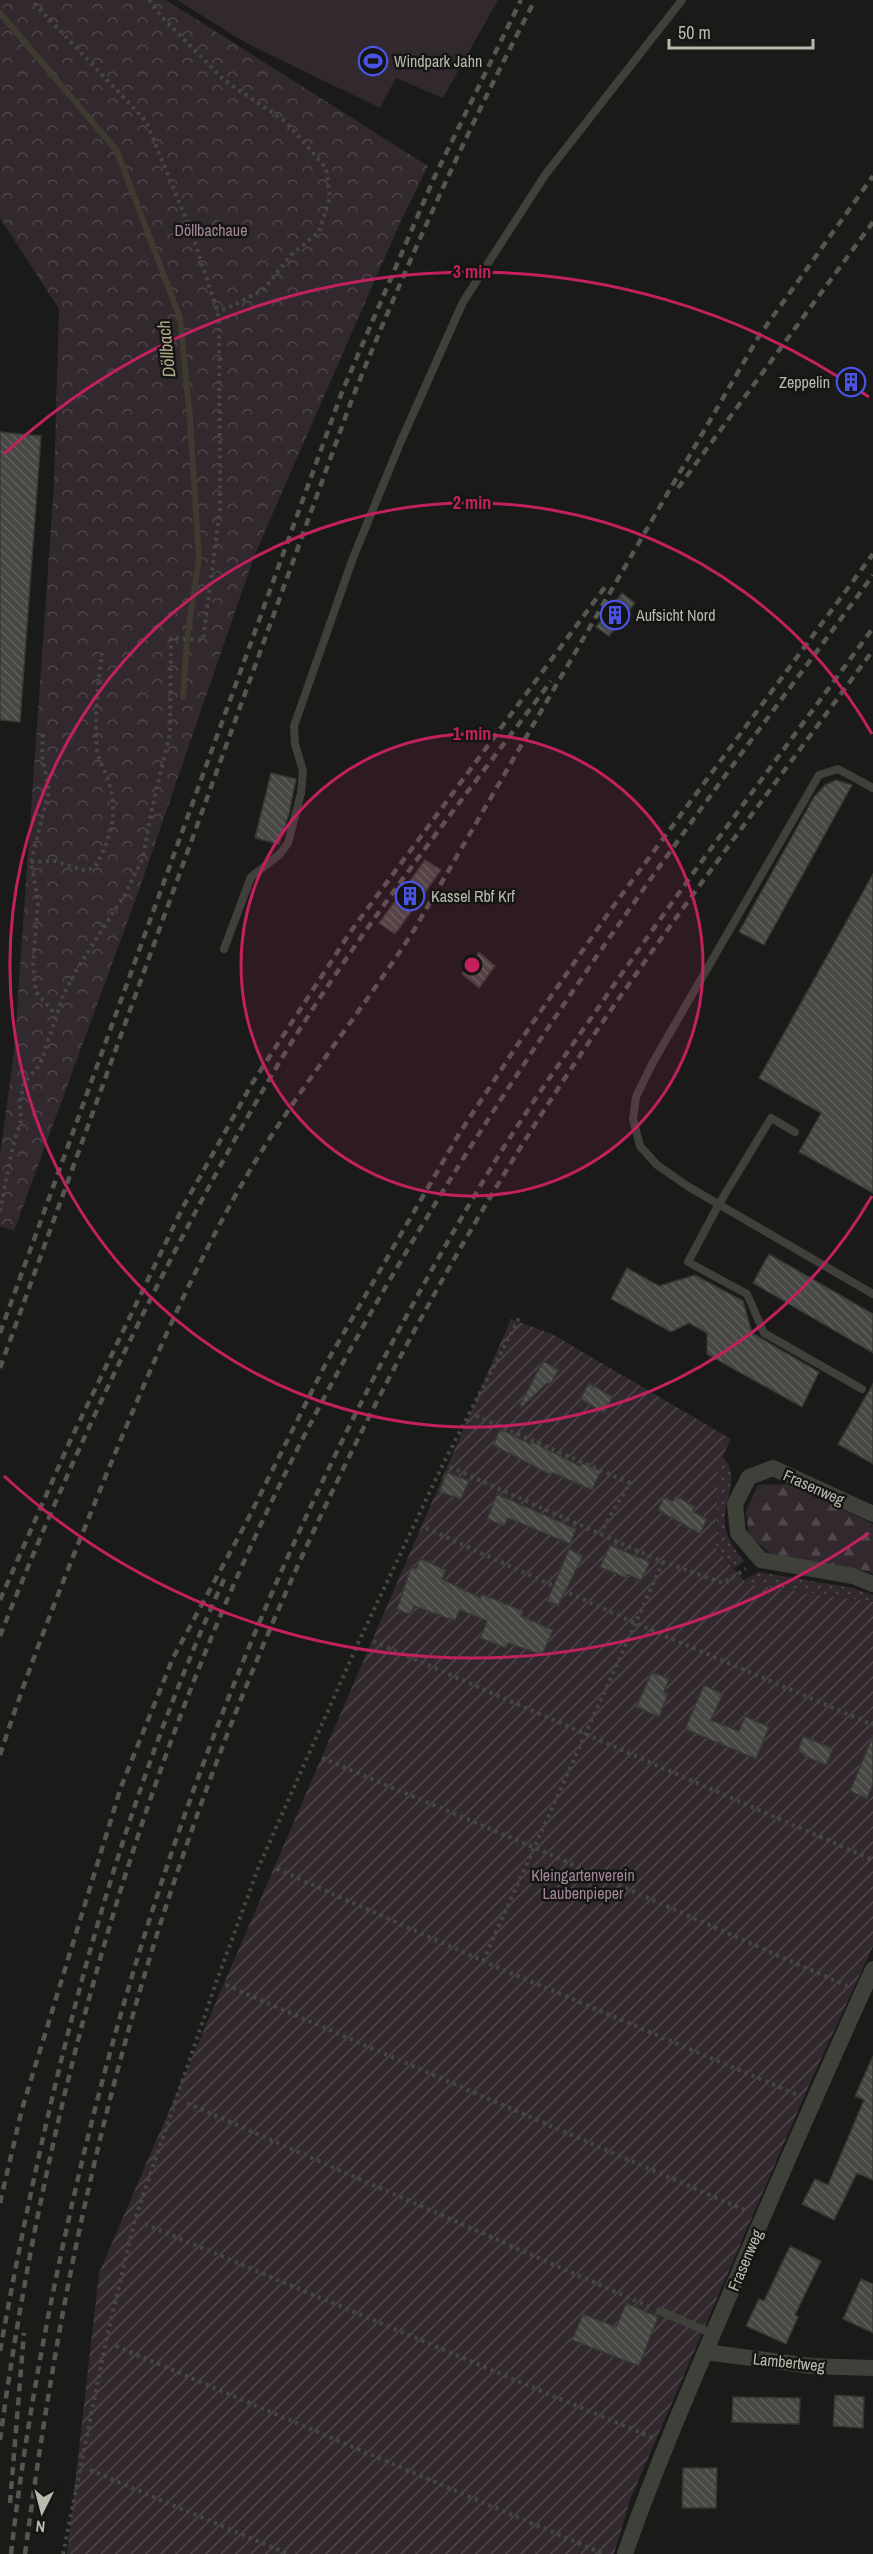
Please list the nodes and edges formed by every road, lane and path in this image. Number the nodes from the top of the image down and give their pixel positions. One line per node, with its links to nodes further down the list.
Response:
1 (32, 0): 4 (path)
2 (149, 0): 4 (path)
3 (682, 0): 9 (lane)
4 (217, 310): 10 (path)
5 (102, 653): 8 (path)
6 (43, 734): 8 (path)
7 (873, 788): 12 (lane)
8 (31, 862): 10 (path)
9 (224, 949)
10 (55, 1014): 13 (path)
11 (795, 1132): 12 (lane)
12 (718, 1204): 14 (lane); 16 (lane)
13 (0, 1211)
14 (873, 1294)
15 (519, 1318): 48 (path)
16 (862, 1389)
17 (476, 1416): 21 (path)
18 (450, 1467): 21 (path)
19 (873, 1514): 22 (street, Frasenweg)
20 (426, 1528): 25 (path)
21 (600, 1533): 23 (path)
22 (761, 1560): 23 (path); 24 (street)
23 (663, 1562): 25 (path)
24 (873, 1584)
25 (635, 1623): 27 (path); 28 (path)
26 (372, 1641): 28 (path)
27 (873, 1725)
28 (585, 1735): 30 (path); 31 (path)
29 (322, 1758): 30 (path)
30 (533, 1847): 33 (path); 36 (path)
31 (873, 1860)
32 (278, 1869): 33 (path)
33 (483, 1961): 37 (path)
34 (873, 1969): 36 (street, Frasenweg)
35 (226, 1985): 39 (path)
36 (862, 1992): 37 (street, Frasenweg)
37 (813, 2102): 39 (street, Frasenweg)
38 (187, 2103): 41 (path)
39 (762, 2218): 42 (street, Frasenweg)
40 (145, 2223): 46 (path)
41 (660, 2311): 42 (lane)
42 (713, 2334): 44 (street, Frasenweg)
43 (116, 2346): 50 (path)
44 (705, 2352): 45 (street, Lambertweg); 46 (street, Frasenweg)
45 (873, 2368)
46 (666, 2444): 51 (street, Frasenweg)
47 (90, 2470): 49 (path)
48 (63, 2554)
49 (288, 2554)
50 (604, 2554)
51 (625, 2554)

